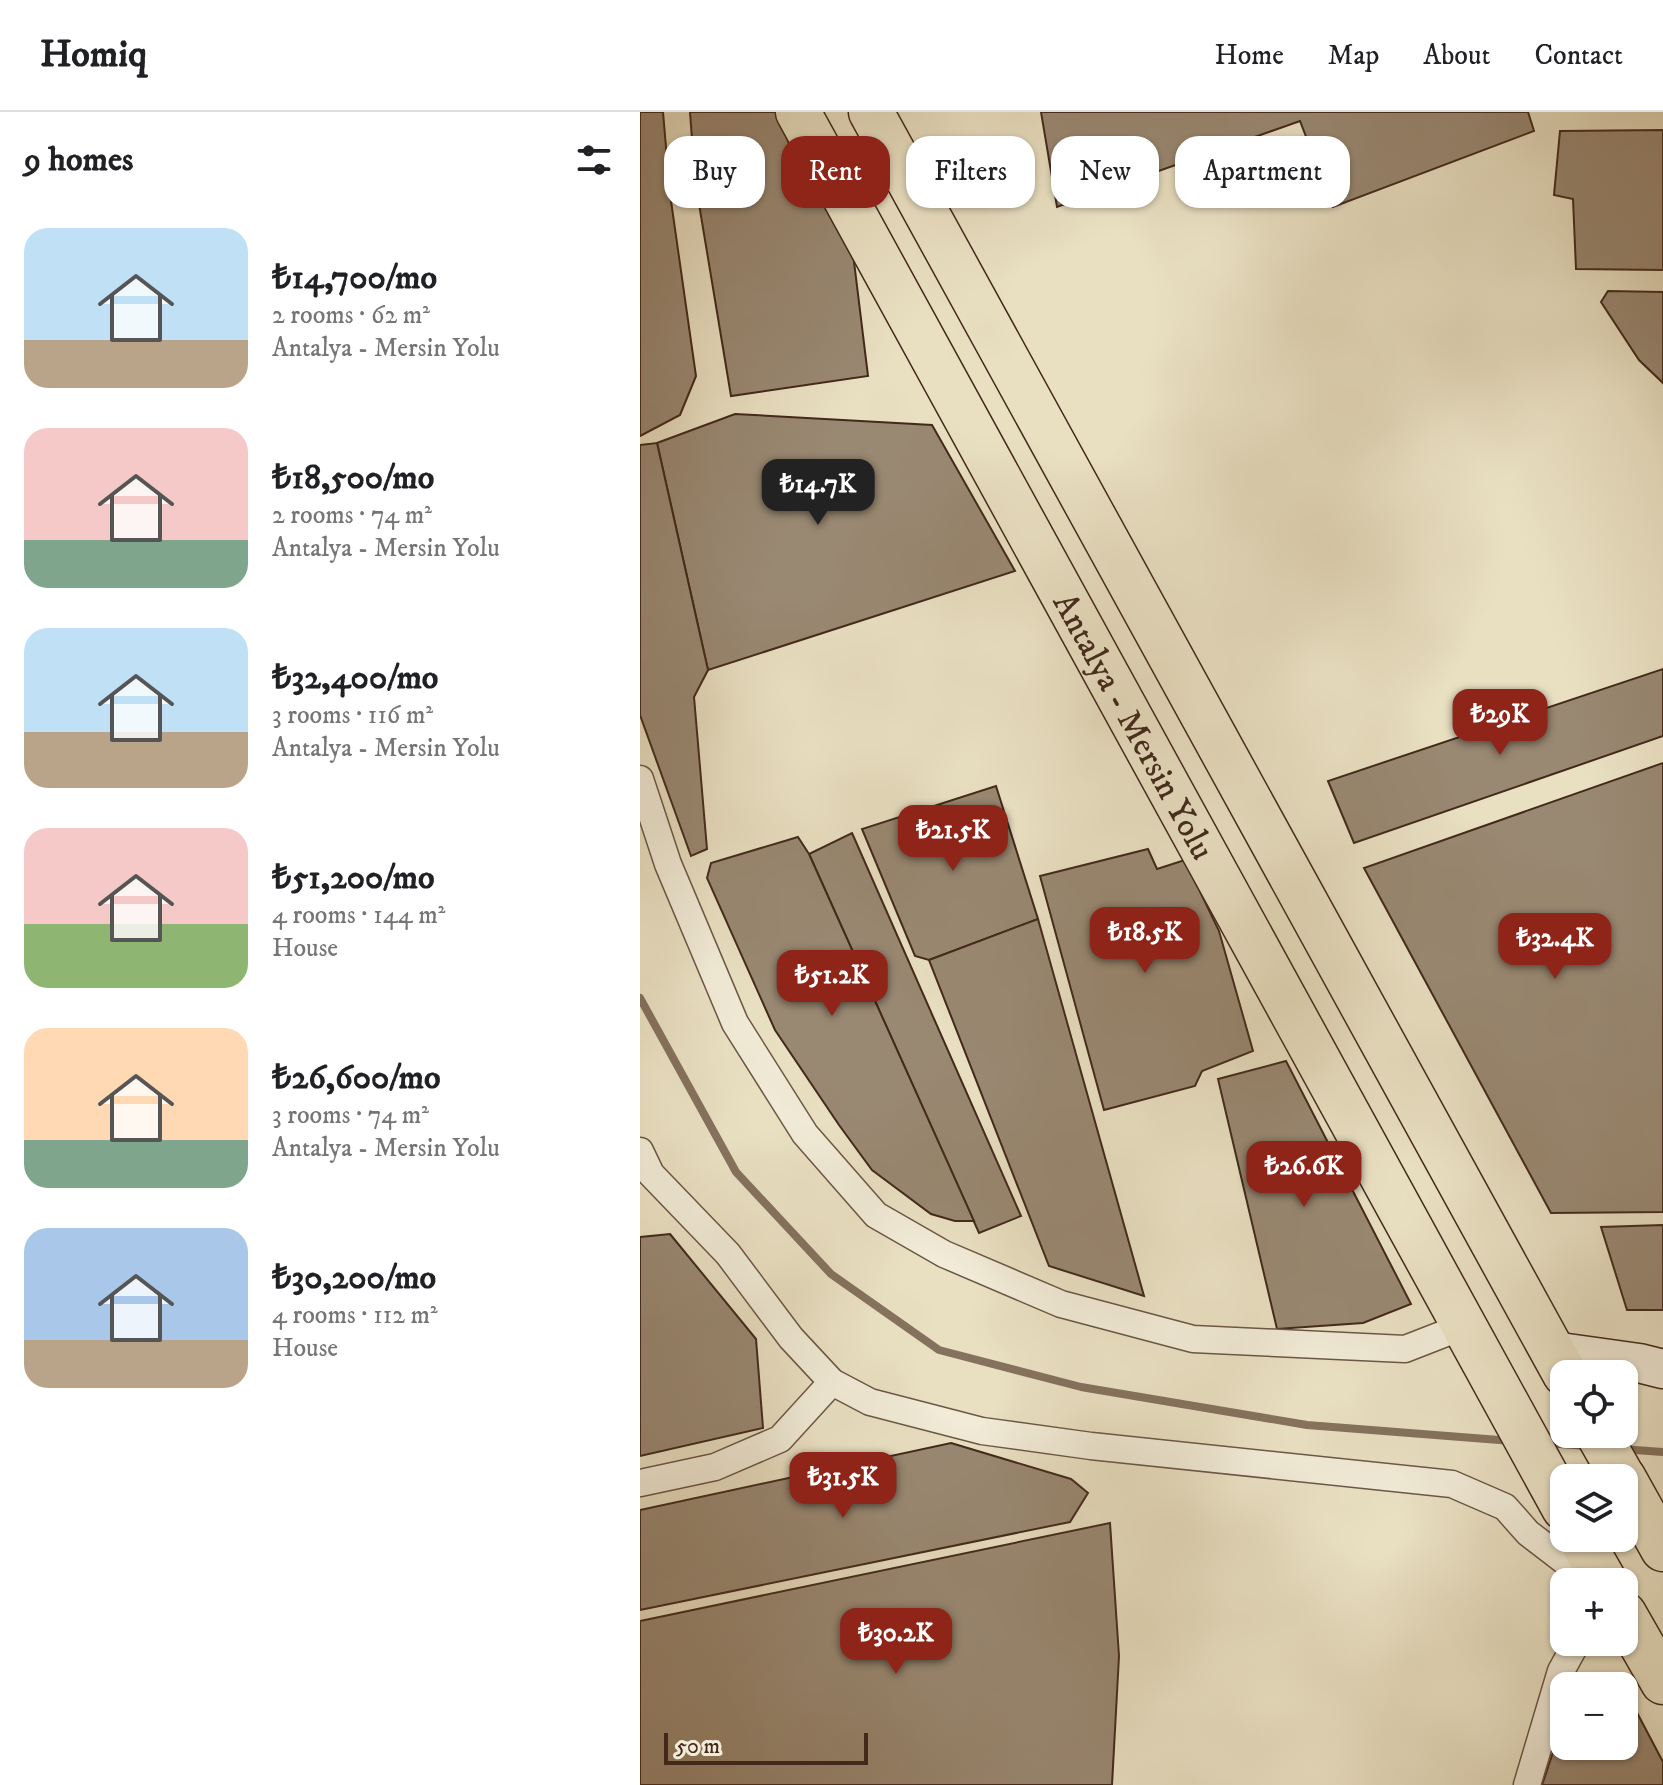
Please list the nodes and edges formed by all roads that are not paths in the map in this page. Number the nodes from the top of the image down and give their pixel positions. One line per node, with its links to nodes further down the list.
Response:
1 (798, 112): 5 (highway, Antalya - Mersin Yolu)
2 (871, 112): 6 (highway, Antalya - Mersin Yolu)
3 (640, 779): 5 (street)
4 (640, 1151): 9 (street)
5 (1464, 1326): 11 (highway, Antalya - Mersin Yolu)
6 (1557, 1360)
7 (1638, 1363): 8 (street)
8 (1663, 1369)
9 (832, 1382): 10 (street); 14 (street)
10 (640, 1483)
11 (1550, 1484)
12 (1638, 1504): 13 (highway)
13 (1658, 1540)
14 (1575, 1568)
15 (1638, 1638): 17 (highway)
16 (1569, 1656): 18 (street)
17 (1663, 1682)
18 (1527, 1785)

